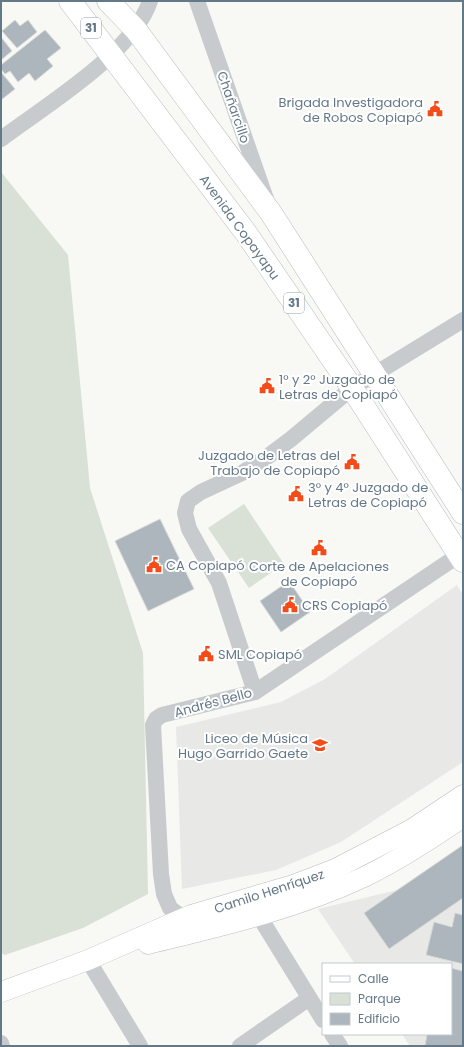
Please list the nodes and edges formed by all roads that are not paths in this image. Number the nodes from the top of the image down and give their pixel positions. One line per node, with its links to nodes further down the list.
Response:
1 (70, 1): 6 (highway, Avenida Copayapu / 31)
2 (108, 1): 5 (highway, 31)
3 (150, 1): 5 (street)
4 (197, 1): 8 (street, Chañarcillo)
5 (136, 30): 6 (street); 8 (highway, 31)
6 (112, 55): 7 (street); 11 (highway, Avenida Copayapu / 31)
7 (1, 139)
8 (271, 213): 10 (highway, 31)
9 (463, 320): 10 (street)
10 (375, 375): 11 (street); 12 (highway, 31)
11 (352, 388): 13 (highway, Avenida Copayapu / 31); 14 (street)
12 (463, 513)
13 (461, 558): 14 (street, Andrés Bello)
14 (255, 692): 19 (street, Andrés Bello)
15 (463, 795): 17 (main road, Camilo Henríquez)
16 (463, 817): 18 (main road, Camilo Henríquez)
17 (263, 893): 18 (street); 19 (main road, Camilo Henríquez)
18 (259, 916): 19 (main road, Camilo Henríquez); 22 (street)
19 (192, 925): 20 (main road, Camilo Henríquez)
20 (88, 960): 21 (main road, Camilo Henríquez); 27 (street)
21 (1, 992)
22 (308, 999): 23 (street); 28 (street)
23 (322, 1019)
24 (333, 1035): 29 (street)
25 (1, 1043): 26 (street)
26 (2, 1046)
27 (140, 1046)
28 (240, 1046)
29 (340, 1046)

